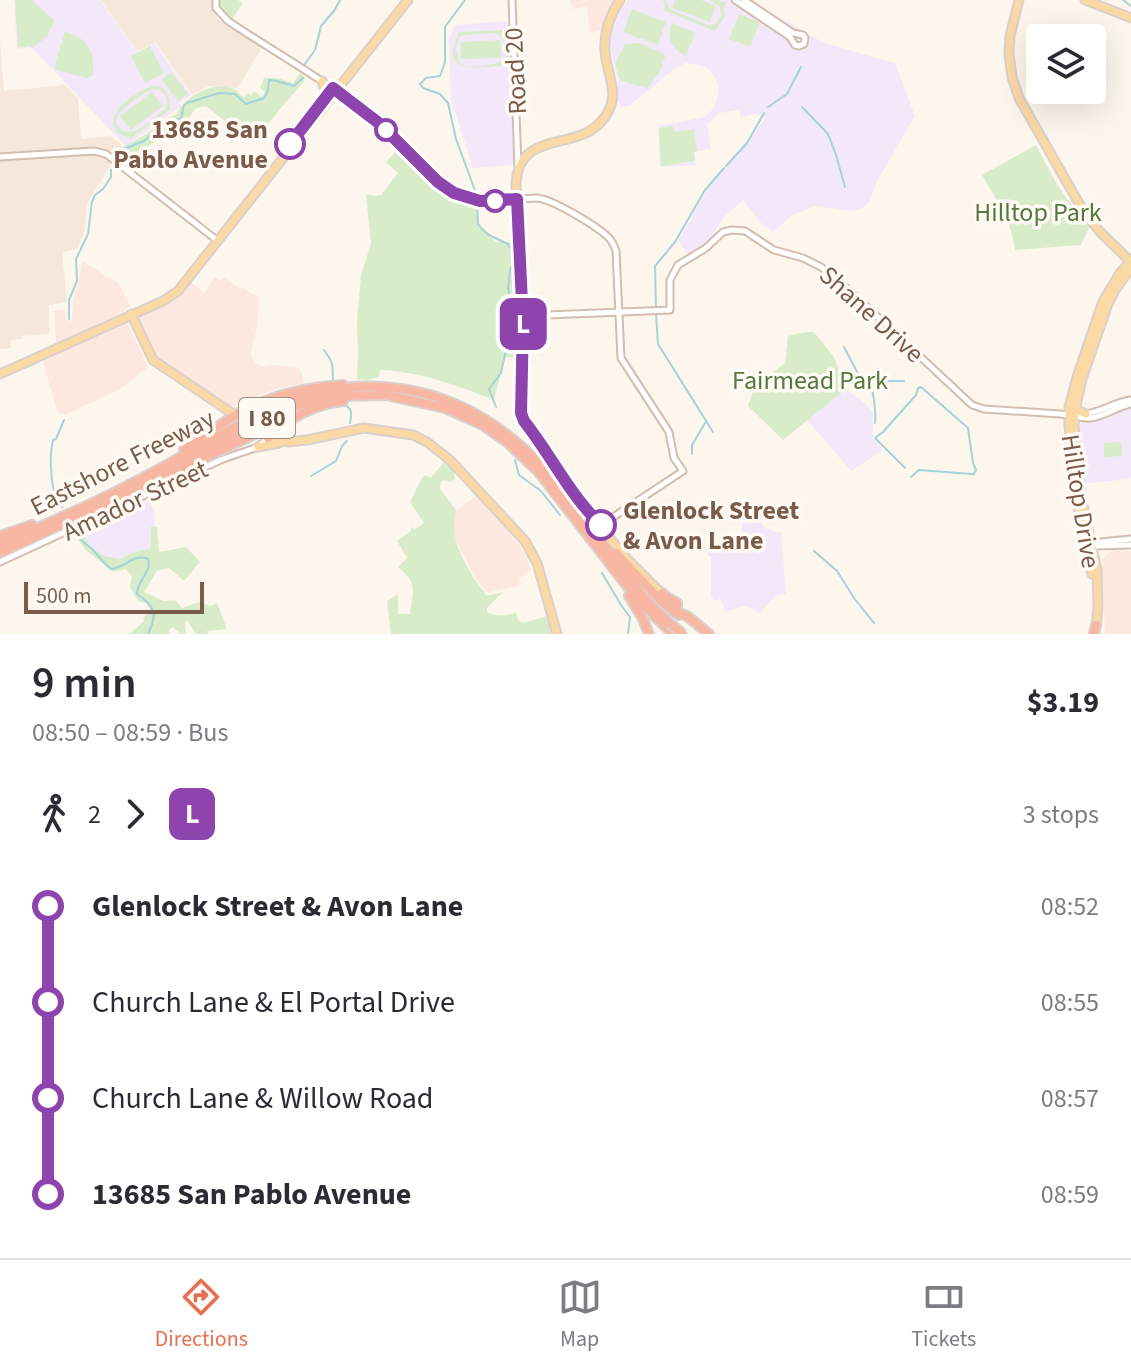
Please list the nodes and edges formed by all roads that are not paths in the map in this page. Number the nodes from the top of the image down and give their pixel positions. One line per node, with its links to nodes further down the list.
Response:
1 (216, 0): 13 (street)
2 (512, 0): 19 (street, Road 20)
3 (622, 0): 20 (main road)
4 (735, 0): 5 (street)
5 (744, 0)
6 (1021, 0): 25 (main road)
7 (1085, 0): 10 (main road)
8 (1097, 0): 10 (main road)
9 (405, 1): 11 (main road); 12 (main road)
10 (1131, 16)
11 (358, 56): 12 (main road); 14 (main road)
12 (352, 70): 14 (main road)
13 (323, 82): 14 (main road); 15 (main road)
14 (338, 85): 15 (main road); 16 (main road); 18 (main road)
15 (327, 96): 17 (main road)
16 (347, 98): 23 (street)
17 (312, 115): 18 (main road); 24 (main road)
18 (306, 129): 24 (main road)
19 (518, 142): 20 (street, Road 20); 22 (street, Road 20)
20 (530, 154): 22 (main road); 23 (main road)
21 (0, 157): 24 (street)
22 (518, 171): 23 (main road)
23 (519, 199): 26 (street); 27 (main road)
24 (216, 240): 28 (main road)
25 (1129, 262): 36 (main road, Hilltop Drive)
26 (618, 312): 27 (street); 36 (street, Shane Drive); 48 (street)
27 (525, 316): 48 (main road)
28 (132, 319): 29 (main road); 30 (main road); 30 (main road)
29 (141, 341): 35 (main road); 38 (main road)
30 (50, 349): 31 (main road); 31 (main road)
31 (0, 372)
32 (383, 387): 38 (highway); 46 (highway, Eastshore Freeway / I 80); 55 (highway, Eastshore Freeway / I 80)
33 (403, 397): 41 (highway); 45 (highway, Eastshore Freeway / I 80); 55 (highway, Eastshore Freeway / I 80)
34 (1131, 402): 37 (street)
35 (222, 410): 38 (main road); 39 (highway)
36 (1070, 415): 37 (main road); 37 (main road); 52 (main road, Hilltop Drive)
37 (1085, 416)
38 (238, 418): 39 (highway); 40 (main road, bridge)
39 (217, 428): 46 (highway)
40 (256, 430): 42 (main road); 45 (highway)
41 (276, 431): 42 (highway); 43 (highway)
42 (268, 438): 43 (main road); 44 (street, Amador Street)
43 (280, 441): 44 (main road); 63 (main road)
44 (258, 447): 56 (street, Amador Street)
45 (143, 484): 54 (highway, Eastshore Freeway / I 80)
46 (127, 487): 47 (highway, Eastshore Freeway / I 80)
47 (82, 507): 49 (highway); 51 (highway, Eastshore Freeway / I 80)
48 (601, 525): 58 (main road)
49 (0, 536)
50 (1131, 541): 52 (street); 53 (street)
51 (0, 545)
52 (1090, 545): 53 (street); 57 (main road, Hilltop Drive); 59 (main road, Hilltop Drive)
53 (1105, 546): 57 (street)
54 (0, 553)
55 (607, 554): 60 (highway); 61 (highway, Eastshore Freeway / I 80); 64 (highway)
56 (0, 562)
57 (1096, 563): 59 (main road, Hilltop Drive)
58 (662, 593): 60 (highway)
59 (1096, 611): 62 (main road, Hilltop Drive)
60 (677, 613): 61 (main road); 66 (highway)
61 (671, 630): 65 (highway, Eastshore Freeway / I 80, bridge)
62 (1096, 632)
63 (557, 634)
64 (649, 634)
65 (683, 634)
66 (709, 634)

